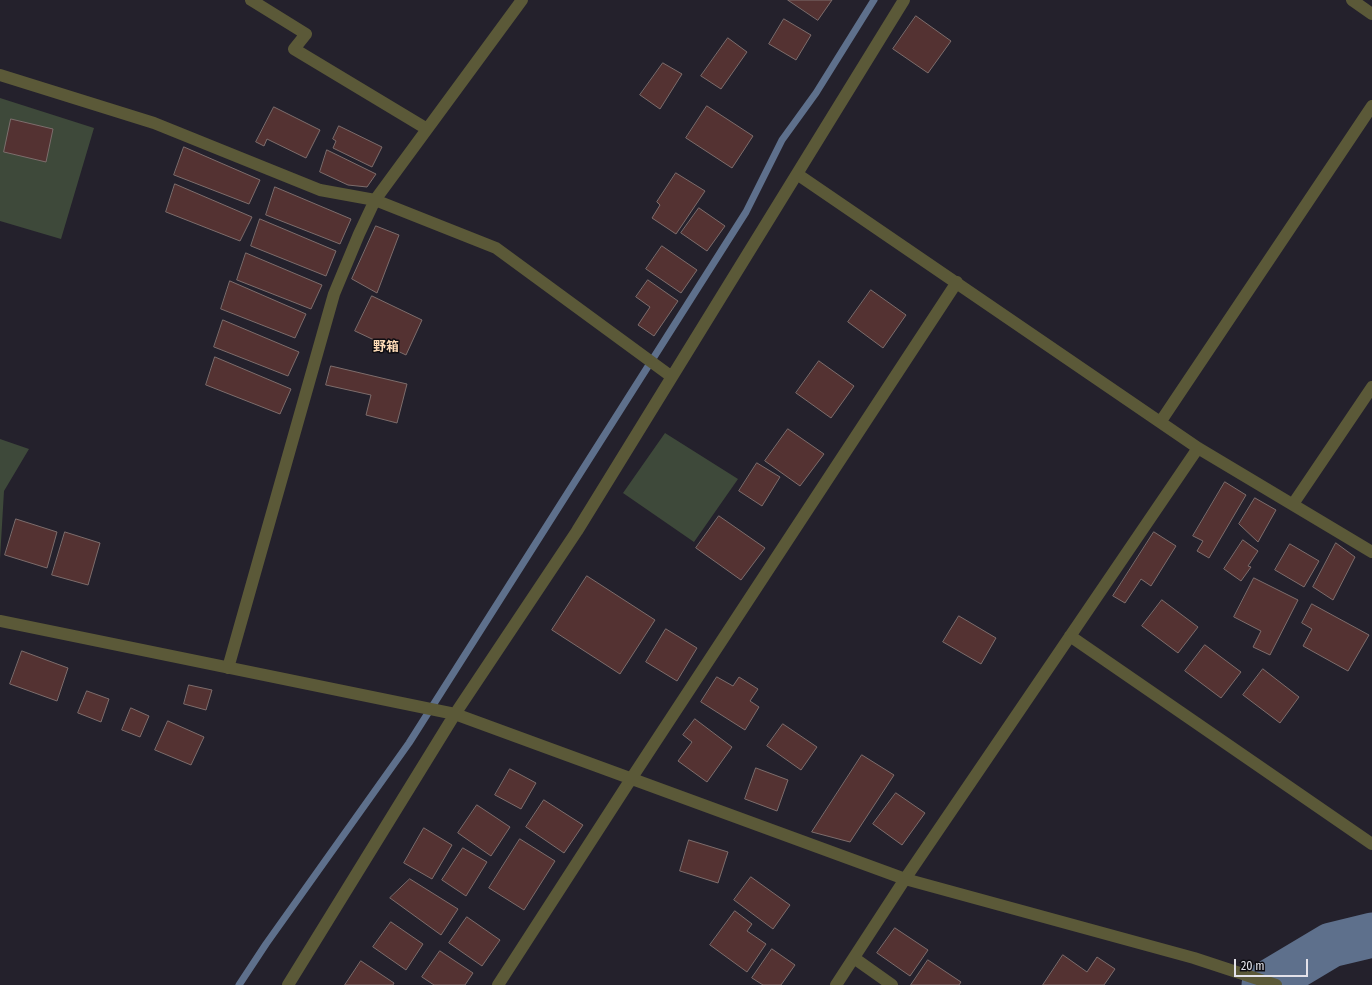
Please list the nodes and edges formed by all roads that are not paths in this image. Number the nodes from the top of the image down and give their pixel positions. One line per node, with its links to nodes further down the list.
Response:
1 (251, 0): 8 (street)
2 (522, 0): 8 (street)
3 (904, 0): 9 (street)
4 (1352, 0): 5 (street)
5 (1372, 14)
6 (0, 75): 10 (street)
7 (1372, 106): 14 (street)
8 (427, 129): 10 (street)
9 (797, 174): 11 (street); 12 (street)
10 (375, 200): 12 (street); 20 (street)
11 (957, 282): 14 (street); 22 (street)
12 (672, 377): 21 (street)
13 (1372, 387): 16 (street)
14 (1161, 421): 15 (street)
15 (1198, 448): 16 (street); 19 (street)
16 (1292, 504): 17 (street)
17 (1372, 552)
18 (0, 621): 20 (street)
19 (1070, 636): 23 (street); 24 (street)
20 (228, 668): 21 (street)
21 (455, 714): 22 (street); 26 (street)
22 (631, 778): 24 (street); 27 (street)
23 (1372, 844)
24 (905, 879): 25 (street); 30 (street)
25 (854, 958): 28 (street); 29 (street)
26 (288, 985)
27 (498, 985)
28 (836, 985)
29 (892, 985)
30 (1276, 985)

